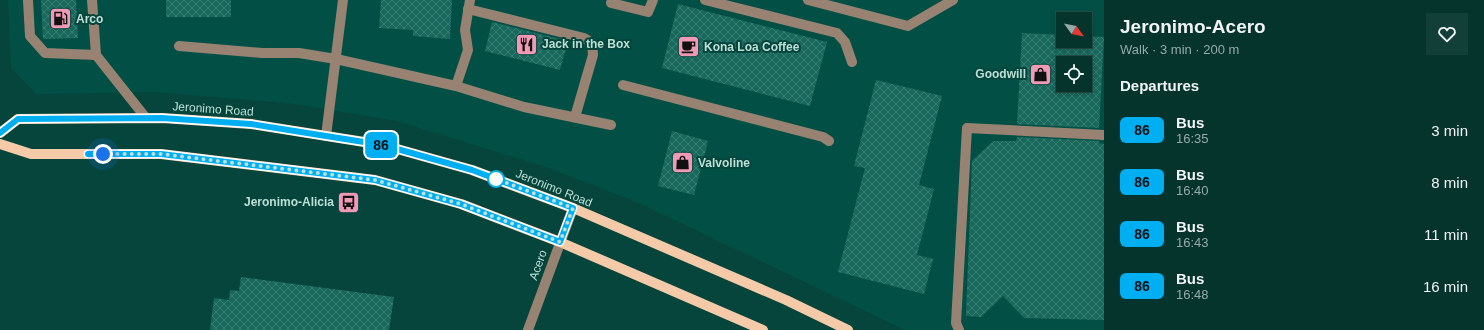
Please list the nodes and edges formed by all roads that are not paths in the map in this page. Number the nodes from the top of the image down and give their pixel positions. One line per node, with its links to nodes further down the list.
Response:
1 (28, 0): 11 (street)
2 (92, 0): 11 (street)
3 (343, 0): 12 (street)
4 (653, 0): 8 (street)
5 (705, 0): 13 (street)
6 (810, 0): 7 (street)
7 (954, 0)
8 (611, 3)
9 (469, 4): 15 (street); 16 (street)
10 (179, 46): 12 (street)
11 (96, 55): 17 (street)
12 (336, 59): 15 (street); 21 (street)
13 (852, 62)
14 (623, 85): 22 (street)
15 (456, 86): 16 (street)
16 (574, 117): 18 (street)
17 (146, 118): 19 (main road, Jeronimo Road); 21 (main road, Jeronimo Road)
18 (611, 125)
19 (0, 133)
20 (1104, 135): 29 (street)
21 (326, 136): 24 (main road, Jeronimo Road)
22 (829, 141)
23 (0, 144): 25 (main road)
24 (573, 208): 25 (street, Acero); 28 (main road, Jeronimo Road)
25 (560, 242): 26 (street, Acero); 27 (main road)
26 (528, 330)
27 (763, 330)
28 (848, 330)
29 (958, 330)

